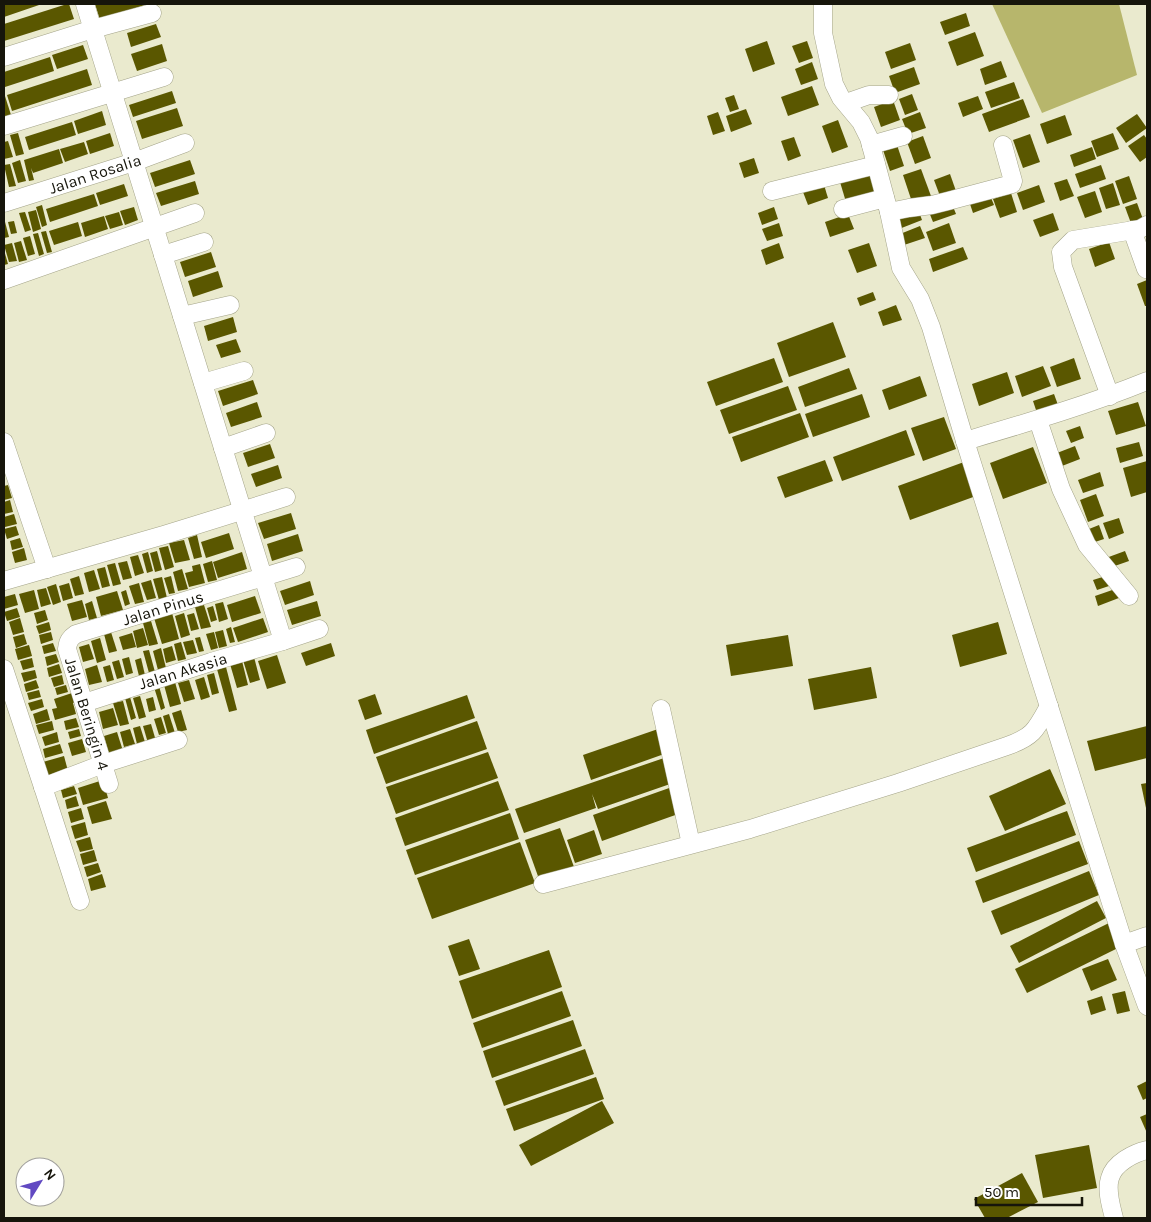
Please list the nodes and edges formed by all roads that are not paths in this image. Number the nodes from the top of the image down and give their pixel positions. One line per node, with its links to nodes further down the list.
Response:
1 (84, 4): 4 (street)
2 (823, 4): 9 (street)
3 (152, 12): 4 (street)
4 (92, 29): 5 (street); 7 (street)
5 (4, 57)
6 (164, 77): 7 (street)
7 (112, 93): 10 (street); 15 (street)
8 (888, 95): 9 (street)
9 (846, 103): 13 (street)
10 (4, 126)
11 (903, 136): 13 (street)
12 (185, 143): 15 (street, Jalan Rosalia)
13 (871, 145): 16 (street)
14 (1003, 145): 19 (street)
15 (134, 162): 18 (street, Jalan Rosalia); 23 (street)
16 (876, 165): 17 (street); 19 (street)
17 (772, 191)
18 (4, 203)
19 (887, 205): 20 (street); 36 (street)
20 (843, 209)
21 (195, 213): 23 (street)
22 (1140, 227): 26 (street); 33 (street)
23 (154, 228): 25 (street); 27 (street)
24 (204, 242): 25 (street)
25 (163, 255): 29 (street)
26 (1146, 269)
27 (4, 280)
28 (230, 305): 29 (street)
29 (182, 316): 32 (street)
30 (244, 371): 32 (street)
31 (1147, 381): 33 (street)
32 (203, 383): 38 (street)
33 (1110, 396): 34 (street)
34 (1038, 420): 36 (street); 45 (street)
35 (266, 433): 38 (street)
36 (965, 441): 51 (street)
37 (4, 444): 42 (street)
38 (223, 448): 40 (street)
39 (286, 497): 40 (street)
40 (242, 511): 42 (street); 43 (street)
41 (296, 567): 43 (street, Jalan Pinus)
42 (47, 569): 44 (street)
43 (263, 578): 47 (street); 48 (street, Jalan Pinus)
44 (4, 581)
45 (1129, 596)
46 (319, 629): 47 (street, Jalan Akasia)
47 (283, 641): 50 (street, Jalan Akasia)
48 (67, 644): 50 (street, Jalan Beringin 4)
49 (4, 669): 56 (street)
50 (84, 703): 54 (street, Jalan Beringin 4)
51 (1049, 706): 57 (street); 61 (street)
52 (661, 709): 57 (street)
53 (178, 740): 54 (street)
54 (103, 764): 55 (street, Jalan Beringin 4); 56 (street)
55 (109, 784)
56 (43, 786): 59 (street)
57 (691, 844): 58 (street)
58 (544, 884)
59 (80, 901)
60 (1147, 936): 61 (street)
61 (1124, 944): 62 (street)
62 (1147, 1006)
63 (1147, 1150): 64 (street)
64 (1114, 1218)

